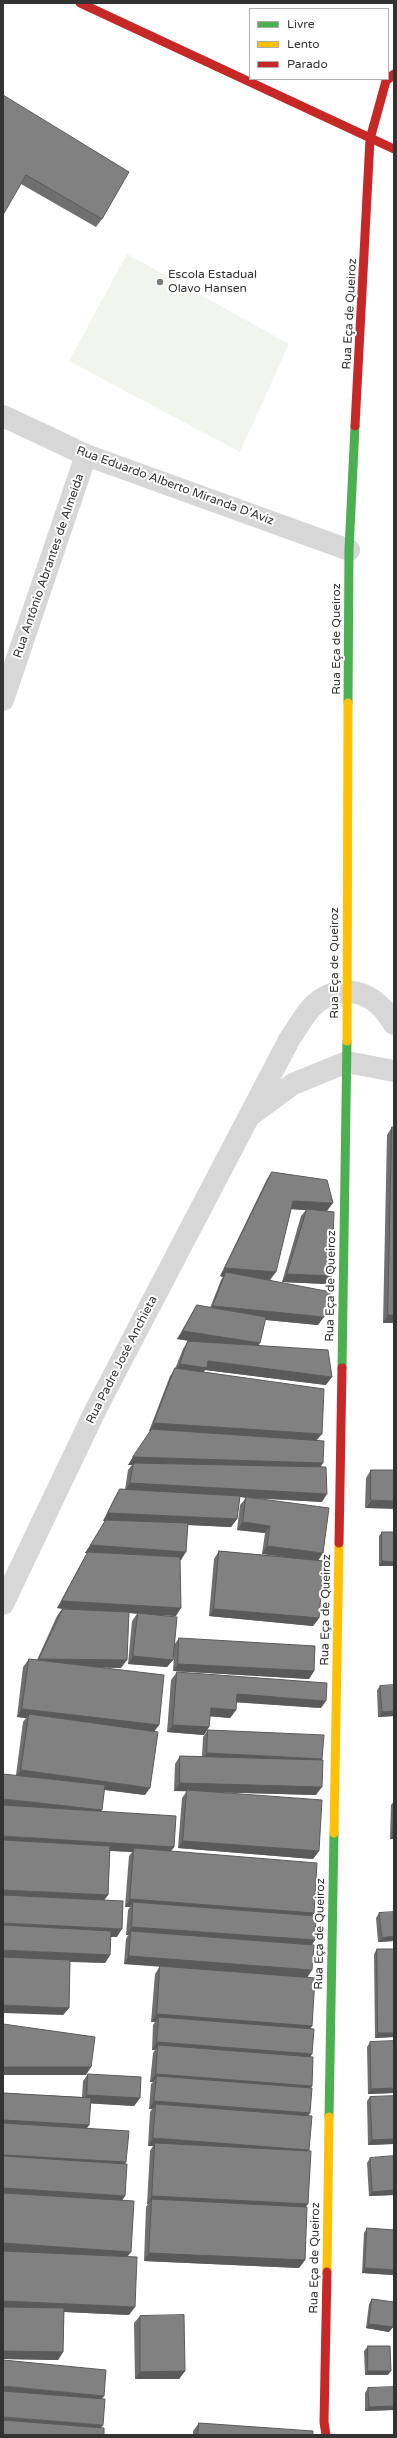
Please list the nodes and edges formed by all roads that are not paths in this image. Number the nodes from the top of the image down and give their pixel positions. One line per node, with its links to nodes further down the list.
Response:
1 (80, 3): 3 (street)
2 (387, 80): 3 (street, Rua Eça de Queiroz)
3 (370, 138): 4 (street); 7 (street, Rua Eça de Queiroz)
4 (394, 149)
5 (3, 416): 6 (street, Rua Eduardo Alberto Miranda D'Aviz)
6 (86, 455): 7 (street, Rua Eduardo Alberto Miranda D'Aviz); 8 (street, Rua Antônio Abrantes de Almeida)
7 (349, 550): 9 (street, Rua Eça de Queiroz)
8 (3, 700)
9 (347, 989): 10 (street); 11 (street, Rua Eça de Queiroz); 13 (street, Rua Padre José Anchieta)
10 (394, 1024)
11 (347, 1062): 12 (street); 13 (street, Rua Padre José Anchieta); 15 (street, Rua Eça de Queiroz)
12 (394, 1071)
13 (247, 1118): 14 (street, Rua Padre José Anchieta)
14 (3, 1604)
15 (326, 2435)

